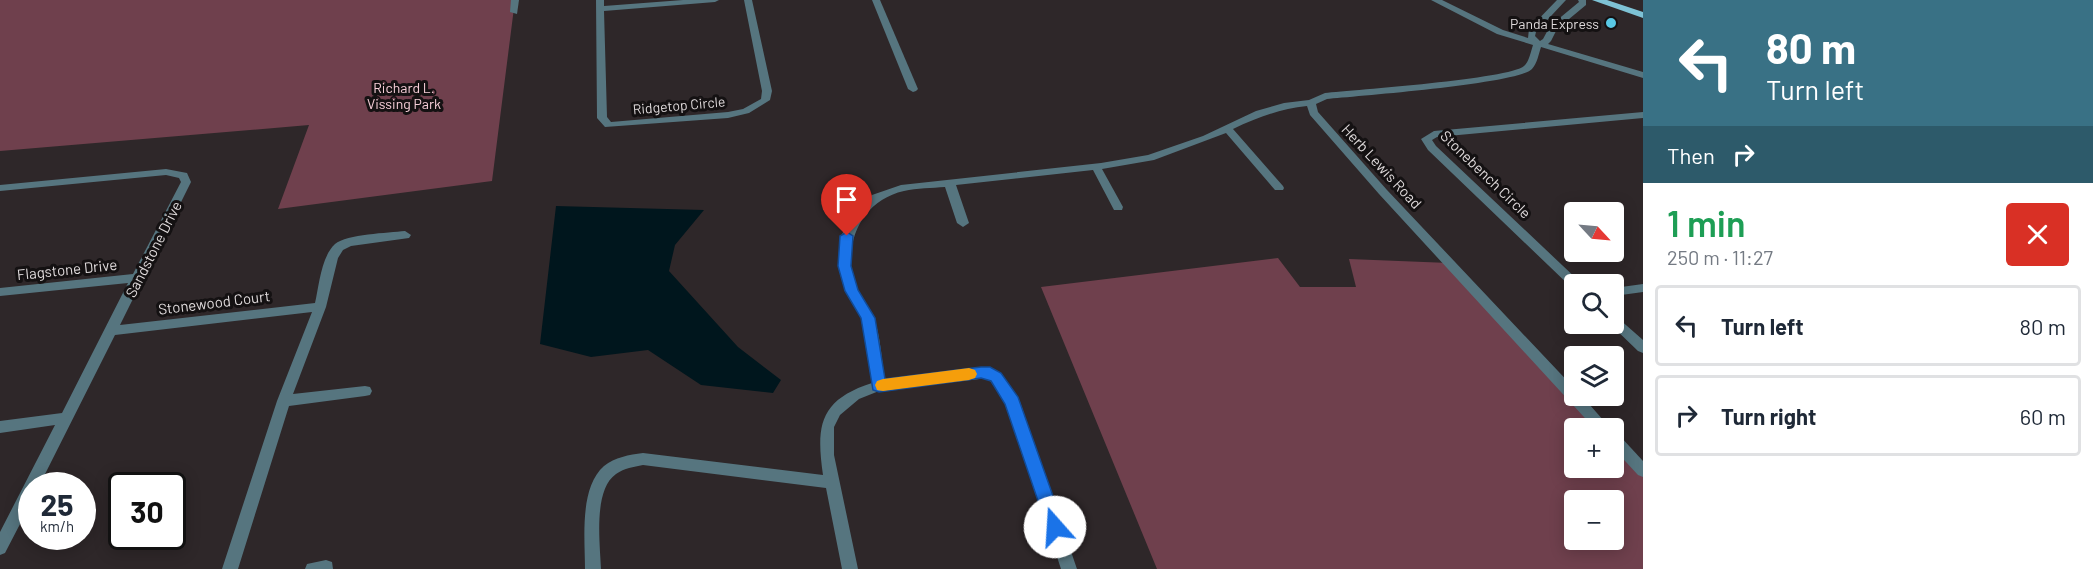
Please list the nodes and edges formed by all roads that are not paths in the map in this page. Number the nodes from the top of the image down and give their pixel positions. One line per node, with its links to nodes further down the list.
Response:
1 (515, 0): 12 (street)
2 (715, 0): 10 (street)
3 (748, 0): 10 (street, Ridgetop Circle)
4 (876, 0): 16 (street)
5 (1435, 0): 14 (street)
6 (1562, 0): 14 (street)
7 (1581, 0): 14 (street)
8 (1598, 0): 13 (main road)
9 (1620, 0): 11 (main road)
10 (600, 4)
11 (1643, 8)
12 (514, 12)
13 (1643, 15)
14 (1538, 44): 15 (street); 17 (street)
15 (1643, 75)
16 (913, 89)
17 (1311, 103): 19 (street); 40 (street, Herb Lewis Road)
18 (1643, 115): 27 (street, Stonebench Circle)
19 (1227, 128): 20 (street); 23 (street)
20 (1096, 166): 21 (street); 24 (street)
21 (949, 182): 25 (street); 36 (street)
22 (0, 188): 28 (street, Sandstone Drive)
23 (1279, 188)
24 (1118, 207)
25 (963, 223)
26 (405, 235): 32 (street)
27 (1564, 274)
28 (138, 278): 31 (street, Flagstone Drive); 34 (street, Sandstone Drive)
29 (1643, 288): 30 (street)
30 (1624, 291)
31 (0, 292)
32 (320, 307): 34 (street, Stonewood Court); 38 (street)
33 (1624, 330): 35 (street)
34 (111, 331): 39 (street, Sandstone Drive)
35 (1643, 348)
36 (879, 386): 44 (street); 49 (street)
37 (365, 391): 38 (street)
38 (284, 401): 46 (street)
39 (66, 418): 41 (street); 45 (street, Sandstone Drive)
40 (1594, 418)
41 (0, 427)
42 (1624, 451): 43 (street)
43 (1643, 471)
44 (833, 483): 47 (street); 48 (street)
45 (0, 548)
46 (230, 569)
47 (593, 569)
48 (850, 569)
49 (1069, 569)

